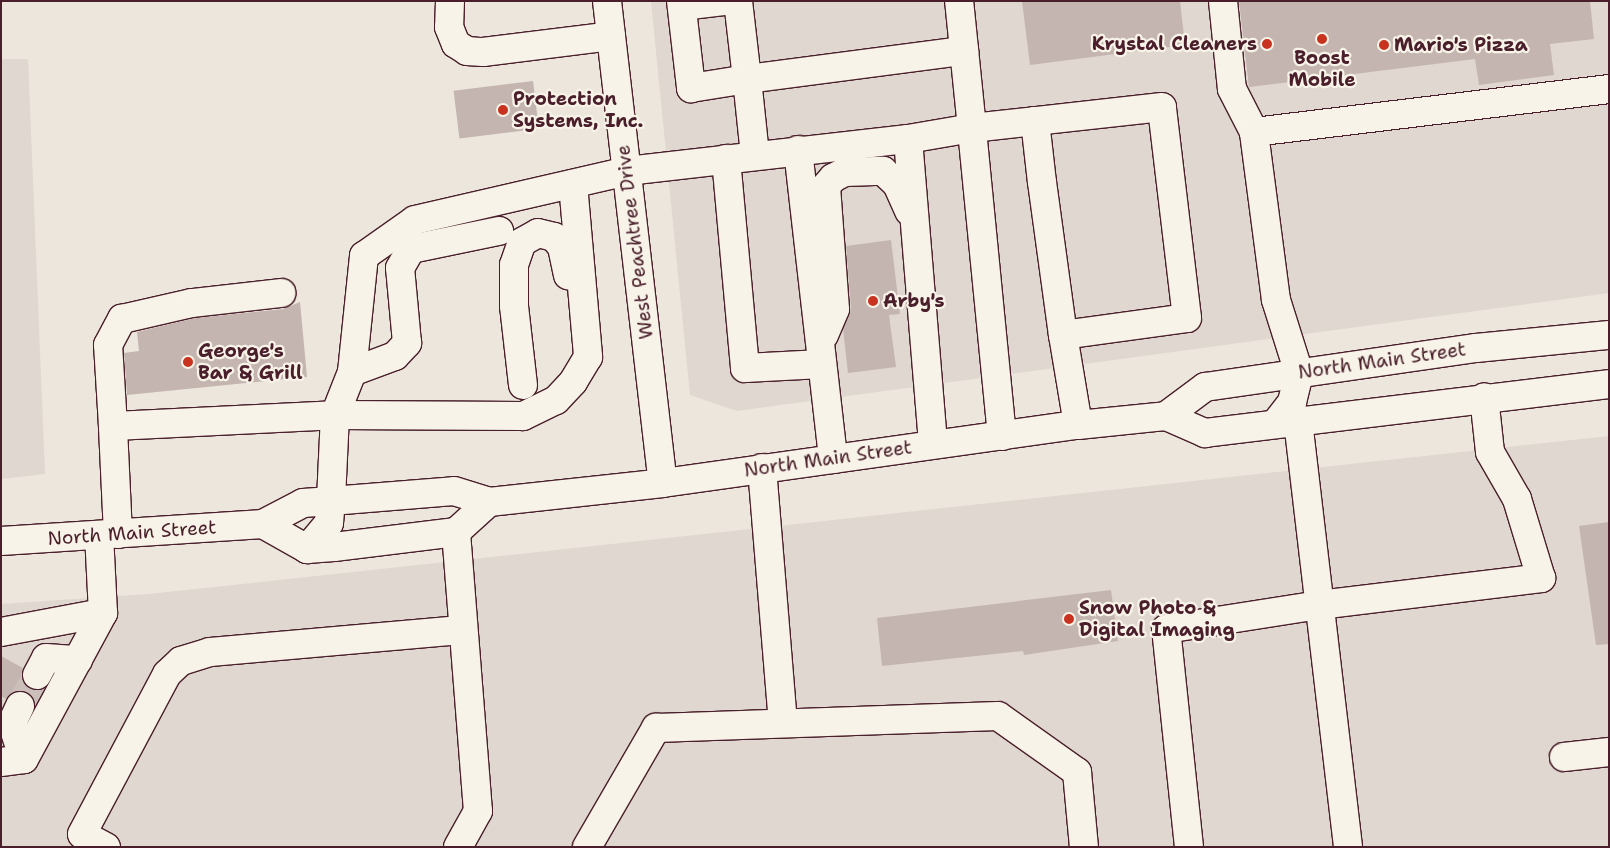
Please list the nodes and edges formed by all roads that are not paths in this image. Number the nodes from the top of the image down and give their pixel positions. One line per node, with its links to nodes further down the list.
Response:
1 (450, 1): 8 (main road)
2 (607, 1): 8 (main road, West Peachtree Drive)
3 (724, 1): 7 (main road)
4 (738, 1): 10 (main road)
5 (959, 1): 9 (main road)
6 (1224, 1): 14 (main road)
7 (681, 4): 10 (main road)
8 (611, 36): 19 (main road, West Peachtree Drive)
9 (964, 52): 10 (main road); 13 (main road)
10 (747, 79): 16 (main road)
11 (1609, 89): 14 (main road)
12 (1035, 121): 13 (main road); 25 (main road); 25 (main road)
13 (972, 128): 15 (main road); 40 (main road)
14 (1254, 132): 30 (main road)
15 (908, 149): 18 (main road); 22 (main road)
16 (755, 155): 17 (main road); 18 (main road)
17 (726, 159): 19 (main road); 27 (main road)
18 (799, 160): 27 (main road)
19 (626, 171): 20 (main road); 44 (main road, West Peachtree Drive)
20 (573, 184): 21 (main road); 28 (main road)
21 (501, 200): 23 (main road); 29 (main road)
22 (914, 224): 27 (main road); 41 (main road)
23 (499, 231): 29 (main road); 32 (main road)
24 (281, 293): 39 (main road)
25 (1063, 335): 38 (main road)
26 (1609, 335): 30 (main road, North Main Street)
27 (821, 354): 42 (main road)
28 (588, 357): 32 (main road); 34 (main road)
29 (352, 372): 35 (main road)
30 (1299, 373): 36 (main road, North Main Street); 37 (main road)
31 (1609, 384): 33 (main road, North Main Street)
32 (523, 385): 34 (main road)
33 (1484, 397): 37 (main road, North Main Street); 53 (main road)
34 (556, 400): 35 (main road)
35 (336, 415): 39 (main road); 46 (main road)
36 (1166, 416): 37 (main road, North Main Street); 38 (main road, North Main Street)
37 (1286, 422): 53 (main road)
38 (1078, 424): 40 (main road, North Main Street)
39 (113, 426): 50 (main road)
40 (1002, 436): 41 (main road, North Main Street)
41 (933, 444): 42 (main road, North Main Street)
42 (833, 459): 43 (main road, North Main Street)
43 (762, 468): 44 (main road, North Main Street); 60 (main road)
44 (663, 483): 47 (main road, North Main Street)
45 (454, 491): 46 (main road, North Main Street); 47 (main road, North Main Street); 49 (main road)
46 (331, 501): 48 (main road, North Main Street); 52 (main road)
47 (489, 502): 49 (main road)
48 (263, 524): 50 (main road, North Main Street); 52 (main road)
49 (456, 532): 52 (main road); 55 (main road)
50 (108, 535): 51 (main road, North Main Street); 54 (main road)
51 (1, 541)
52 (307, 549)
53 (1319, 605): 68 (main road); 69 (main road)
54 (103, 613): 56 (main road); 57 (main road)
55 (461, 630): 64 (main road); 65 (main road)
56 (1, 632)
57 (78, 660): 58 (main road); 63 (main road)
58 (37, 675)
59 (20, 706): 63 (main road)
60 (783, 722): 66 (main road); 67 (main road)
61 (1609, 752): 62 (main road)
62 (1564, 757)
63 (13, 761)
64 (106, 847)
65 (458, 847)
66 (587, 847)
67 (1084, 847)
68 (1189, 847)
69 (1348, 847)

